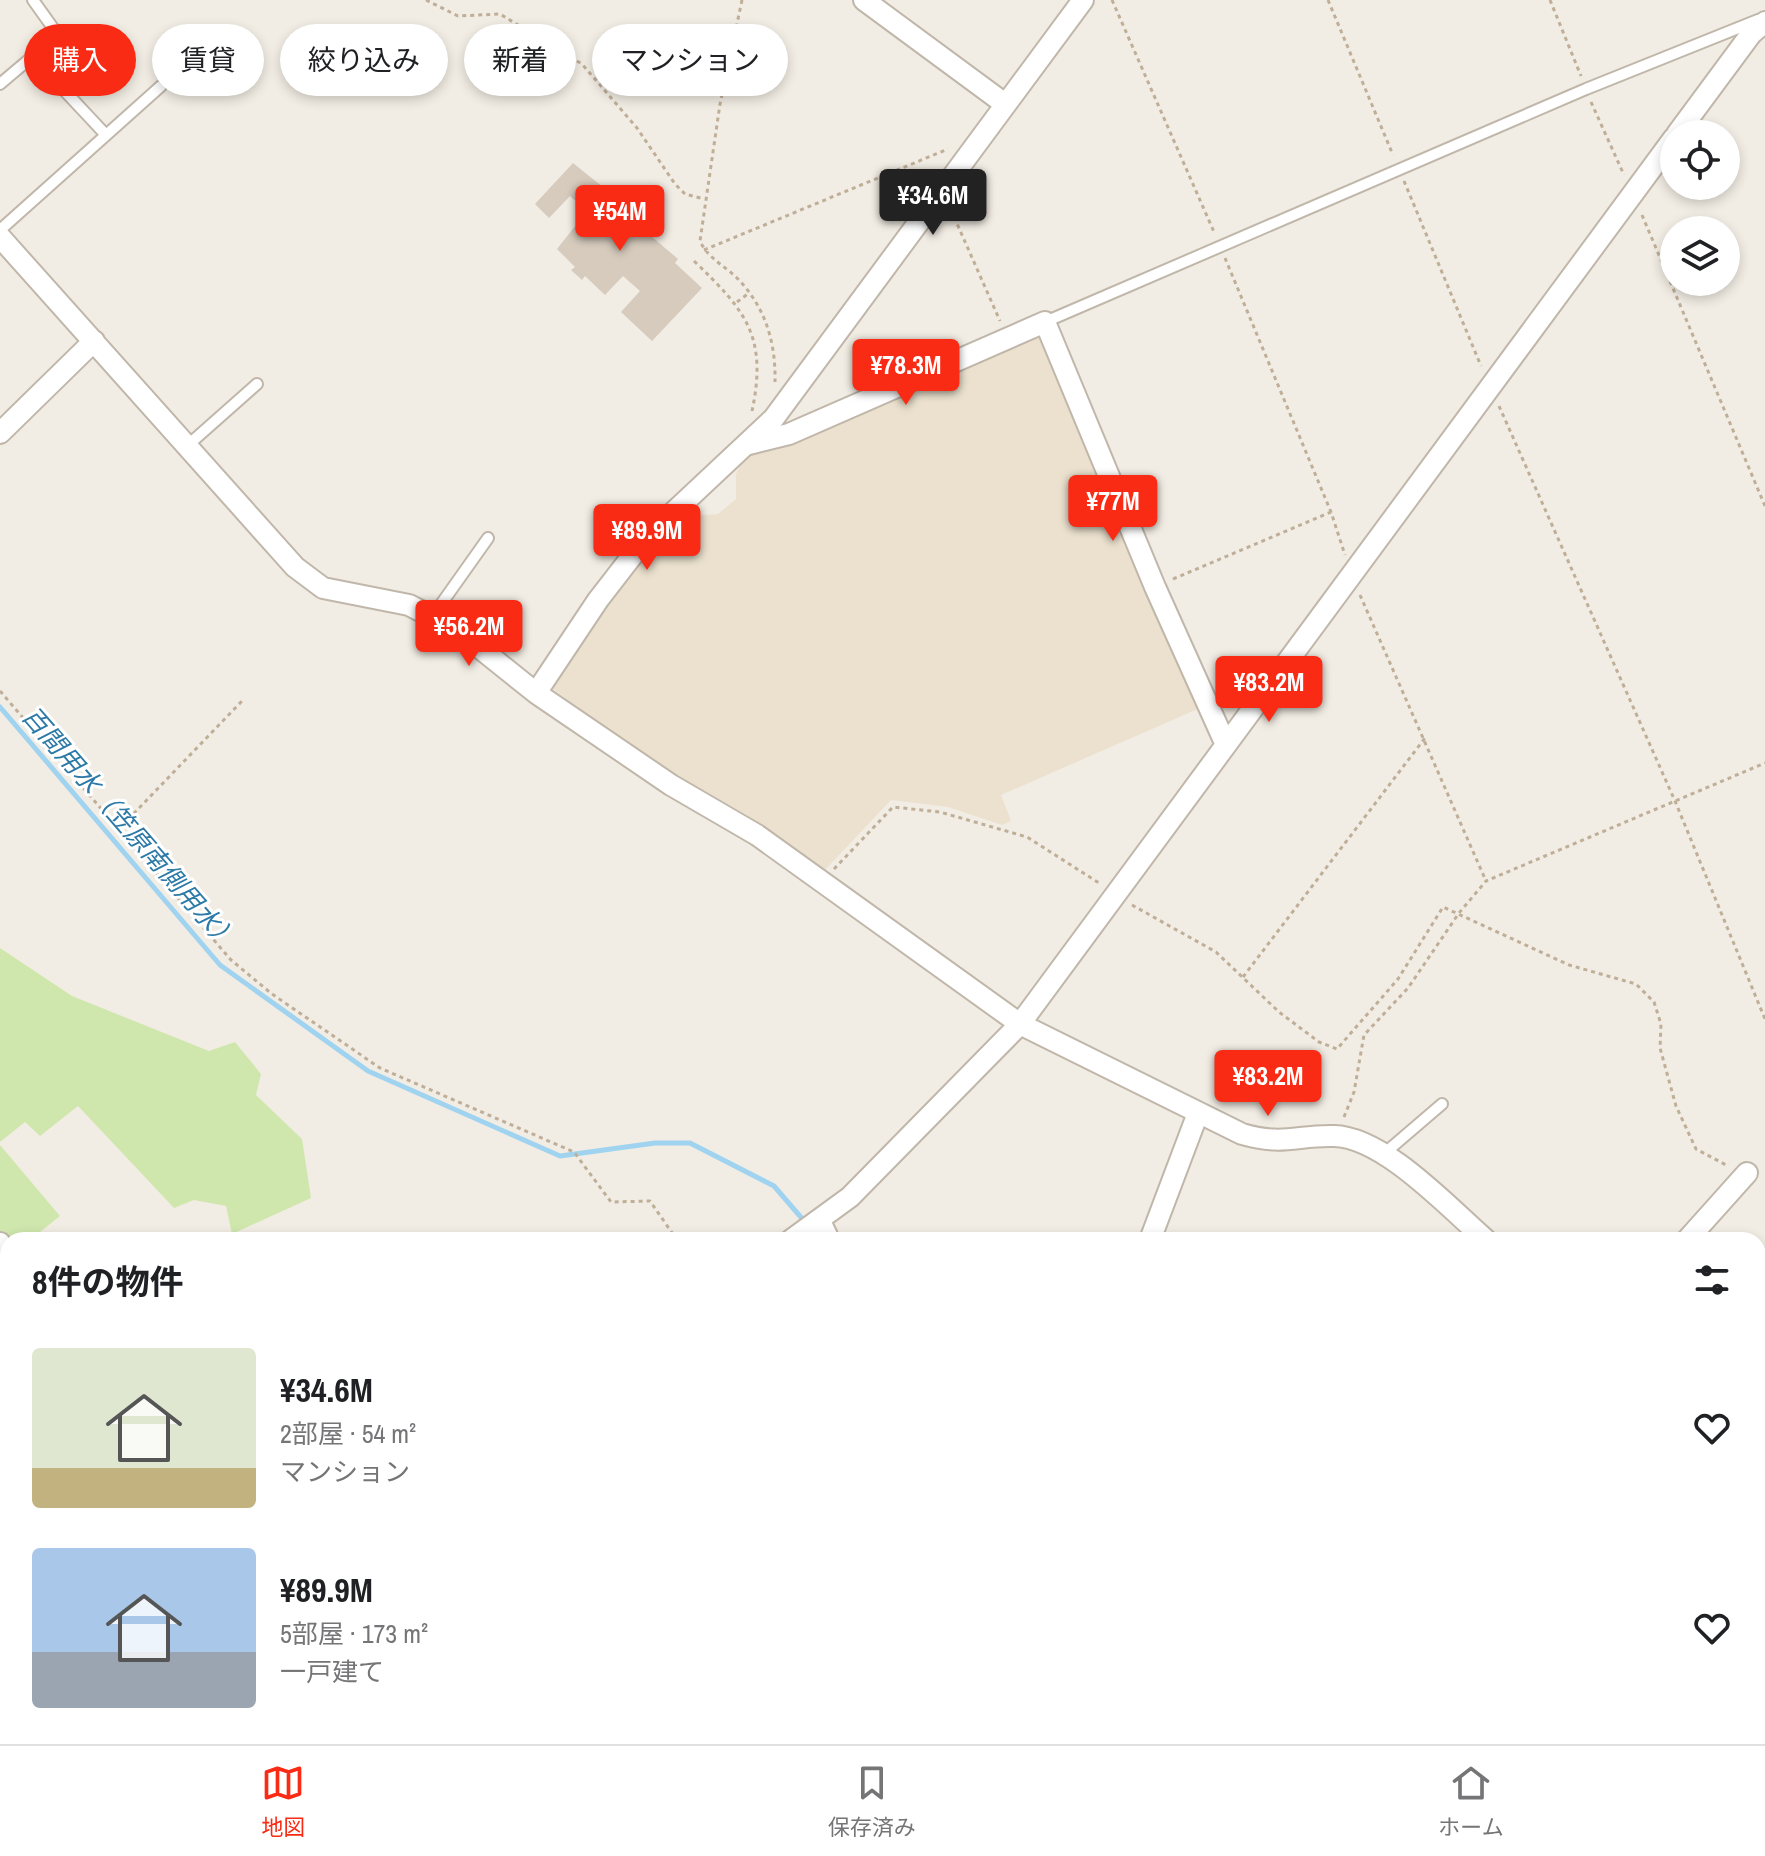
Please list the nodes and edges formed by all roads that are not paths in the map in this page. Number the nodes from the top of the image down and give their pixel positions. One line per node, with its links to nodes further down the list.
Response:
1 (33, 0): 5 (lane)
2 (864, 0): 10 (street)
3 (1083, 0): 10 (street)
4 (1765, 20): 11 (street); 16 (lane)
5 (50, 24)
6 (24, 63): 7 (lane)
7 (0, 84)
8 (152, 94): 12 (lane)
9 (69, 96): 12 (lane)
10 (1005, 104): 20 (street)
11 (1687, 120)
12 (106, 135): 14 (lane)
13 (1660, 156): 25 (street)
14 (0, 230)
15 (0, 237): 17 (street)
16 (1045, 322): 20 (street); 25 (street)
17 (94, 341): 19 (street); 21 (street)
18 (257, 384): 21 (lane)
19 (0, 433)
20 (749, 444): 24 (street)
21 (187, 446): 23 (street)
22 (488, 538): 23 (lane)
23 (432, 617): 24 (street)
24 (536, 693): 26 (street)
25 (1226, 745): 26 (street)
26 (1020, 1024): 28 (street); 31 (street)
27 (1442, 1104): 29 (lane)
28 (1198, 1113): 29 (street); 32 (street)
29 (1386, 1152): 33 (street)
30 (1747, 1173): 34 (street)
31 (824, 1230)
32 (1153, 1232)
33 (1477, 1232)
34 (1694, 1232)

